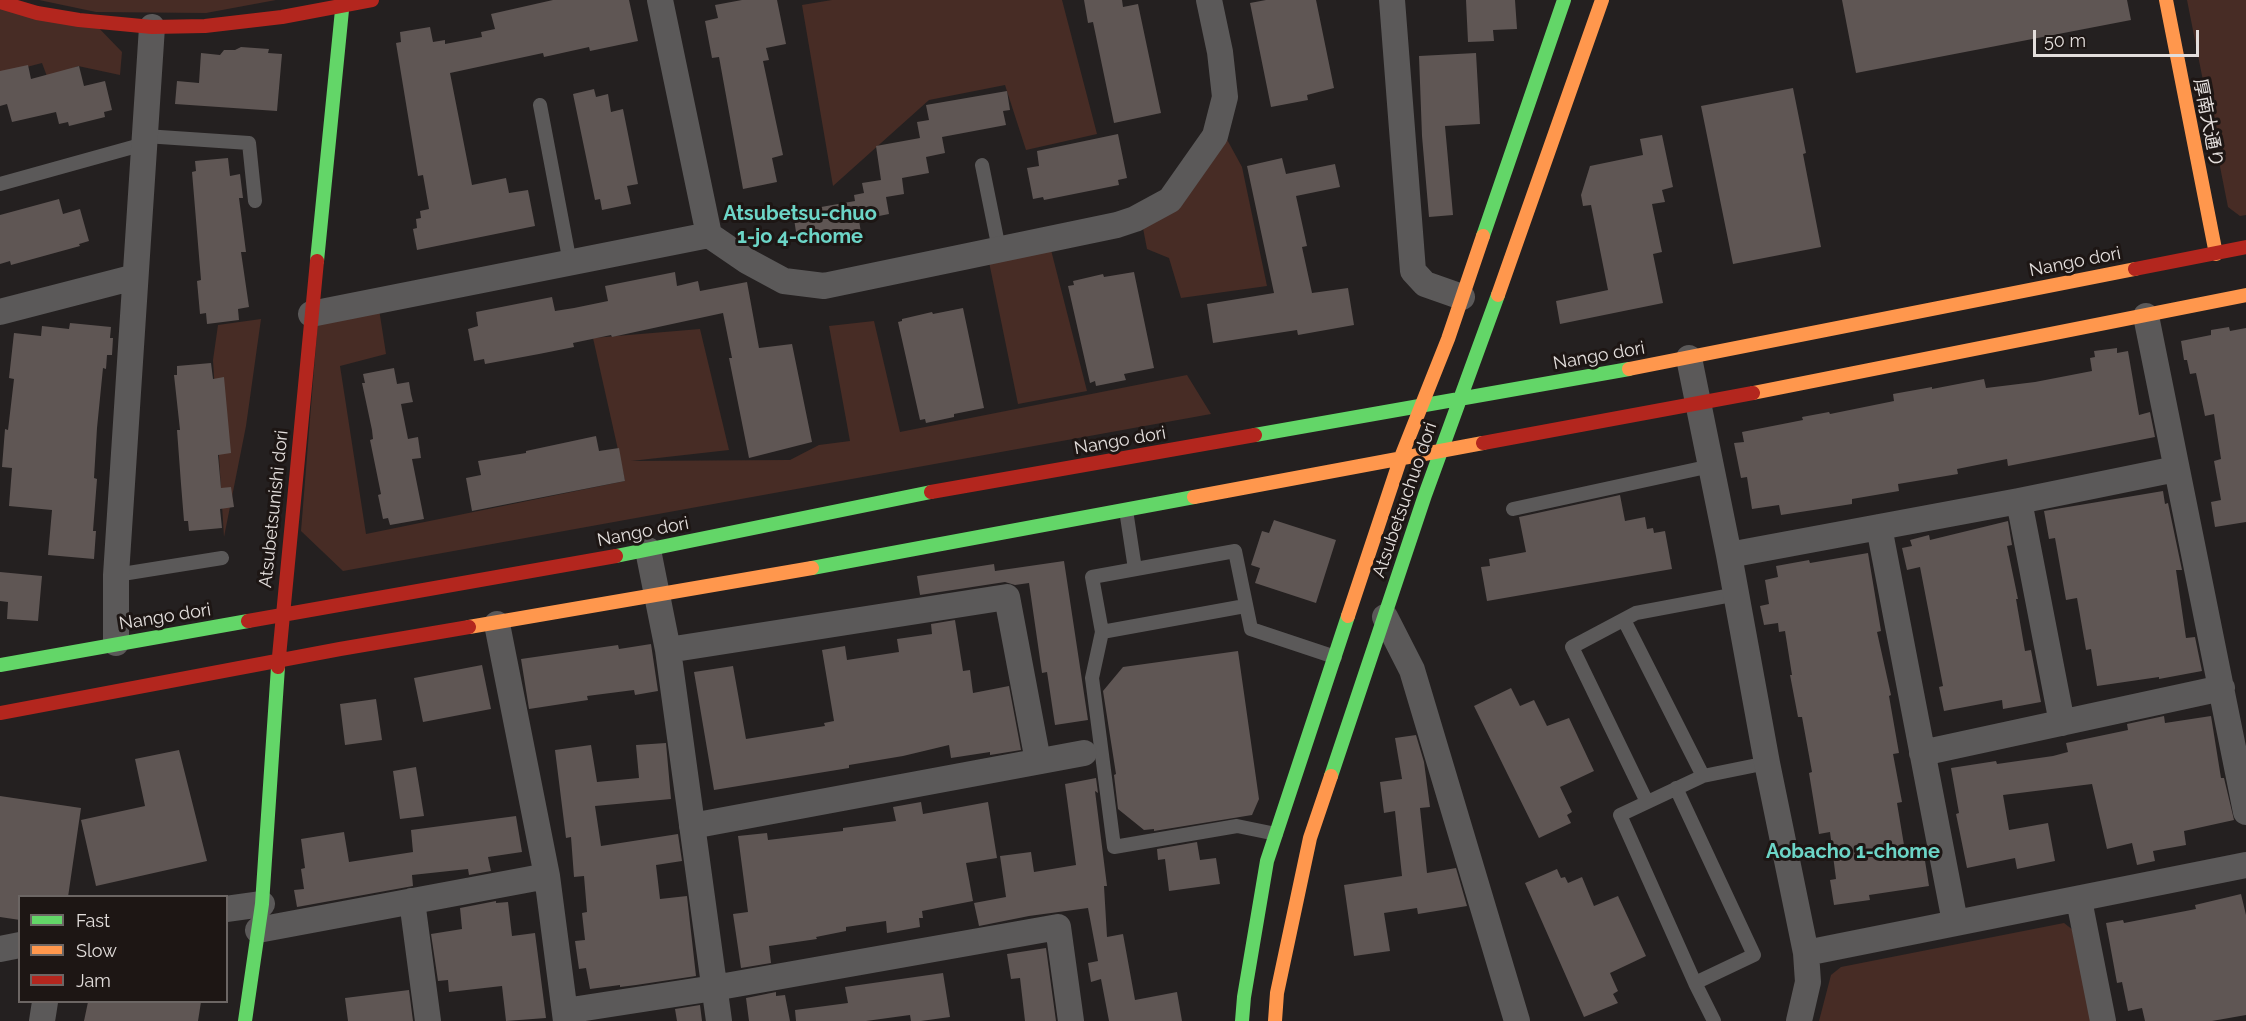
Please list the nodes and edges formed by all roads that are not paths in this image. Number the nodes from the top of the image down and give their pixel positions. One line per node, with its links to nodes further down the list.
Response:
1 (372, 0): 9 (street)
2 (660, 0): 16 (street)
3 (1209, 0): 18 (street)
4 (1392, 0): 23 (street)
5 (1564, 0): 23 (street, Atsubetsuchuo dori)
6 (1602, 0): 28 (street, Atsubetsuchuo dori)
7 (2166, 0): 19 (street, 厚南大通り)
8 (0, 2): 10 (street)
9 (343, 3): 10 (street); 25 (street, Atsubetsunishi dori)
10 (152, 27): 12 (street)
11 (540, 105): 20 (lane)
12 (144, 140): 14 (lane); 15 (lane); 21 (street)
13 (982, 165): 18 (lane)
14 (0, 184)
15 (255, 201)
16 (709, 235): 18 (street); 20 (street)
17 (2246, 247): 19 (street, Nango dori)
18 (999, 249)
19 (2216, 254): 27 (street, Nango dori)
20 (570, 263): 25 (street)
21 (135, 277): 24 (street); 43 (street)
22 (2246, 295): 26 (street)
23 (1462, 297): 30 (street, Atsubetsuchuo dori)
24 (0, 312)
25 (311, 314): 47 (street, Atsubetsunishi dori)
26 (2146, 316): 29 (street); 34 (street)
27 (1689, 358): 28 (street, Nango dori); 29 (street)
28 (1458, 400): 30 (street, Nango dori); 31 (street, Atsubetsuchuo dori)
29 (1699, 404): 31 (street); 33 (street)
30 (1419, 407): 32 (street, Atsubetsuchuo dori); 39 (street, Nango dori)
31 (1442, 449): 32 (street); 48 (street, Atsubetsuchuo dori)
32 (1401, 457): 37 (street); 54 (street, Atsubetsuchuo dori)
33 (1712, 466): 36 (lane); 40 (street)
34 (2176, 469): 35 (street); 57 (street)
35 (2019, 501): 38 (street); 59 (street)
36 (1513, 509)
37 (1126, 510): 42 (lane); 45 (street)
38 (1879, 527): 40 (street); 61 (street)
39 (648, 550): 45 (street); 47 (street, Nango dori)
40 (1729, 555): 44 (street)
41 (222, 558): 43 (lane)
42 (1136, 569): 46 (lane); 51 (lane)
43 (116, 575): 52 (street)
44 (1737, 594): 49 (lane); 63 (street)
45 (657, 596): 50 (street); 53 (street)
46 (1245, 606): 51 (lane); 54 (lane)
47 (281, 616): 52 (street, Nango dori); 55 (street, Atsubetsunishi dori)
48 (1385, 617): 91 (street, Atsubetsuchuo dori); 92 (street)
49 (1624, 620): 64 (lane); 66 (lane)
50 (497, 624): 55 (street); 71 (street)
51 (1102, 632): 69 (lane)
52 (116, 643): 56 (street, Nango dori)
53 (668, 650): 62 (street); 68 (street)
54 (1336, 657): 69 (street, Atsubetsuchuo dori)
55 (278, 661): 58 (street); 74 (street, Atsubetsunishi dori)
56 (0, 665)
57 (2222, 688): 59 (street); 67 (street)
58 (0, 712)
59 (2062, 723): 61 (street)
60 (1084, 753): 62 (street)
61 (1922, 753): 76 (street)
62 (1038, 761): 68 (street)
63 (1767, 763): 64 (lane); 80 (street)
64 (1703, 776): 65 (lane)
65 (1676, 788): 66 (lane); 81 (lane)
66 (1647, 802): 81 (lane)
67 (2246, 812)
68 (692, 826): 82 (street)
69 (1276, 834): 90 (street, Atsubetsuchuo dori)
70 (2246, 865): 72 (street)
71 (547, 876): 73 (street); 84 (street)
72 (2079, 900): 76 (street); 95 (street)
73 (412, 901): 77 (street); 87 (street)
74 (262, 904): 75 (street); 77 (street, Atsubetsunishi dori)
75 (228, 909)
76 (1955, 922): 80 (street)
77 (258, 930): 86 (street, Atsubetsunishi dori)
78 (18, 945): 79 (street)
79 (0, 949)
80 (1806, 953): 94 (street)
81 (1695, 983): 93 (lane)
82 (714, 988): 84 (street); 88 (street); 89 (street)
83 (45, 1003): 85 (street)
84 (566, 1016)
85 (42, 1021)
86 (244, 1021)
87 (428, 1021)
88 (719, 1021)
89 (1071, 1021)
90 (1242, 1021)
91 (1275, 1021)
92 (1517, 1021)
93 (1714, 1021)
94 (1799, 1021)
95 (2103, 1021)

